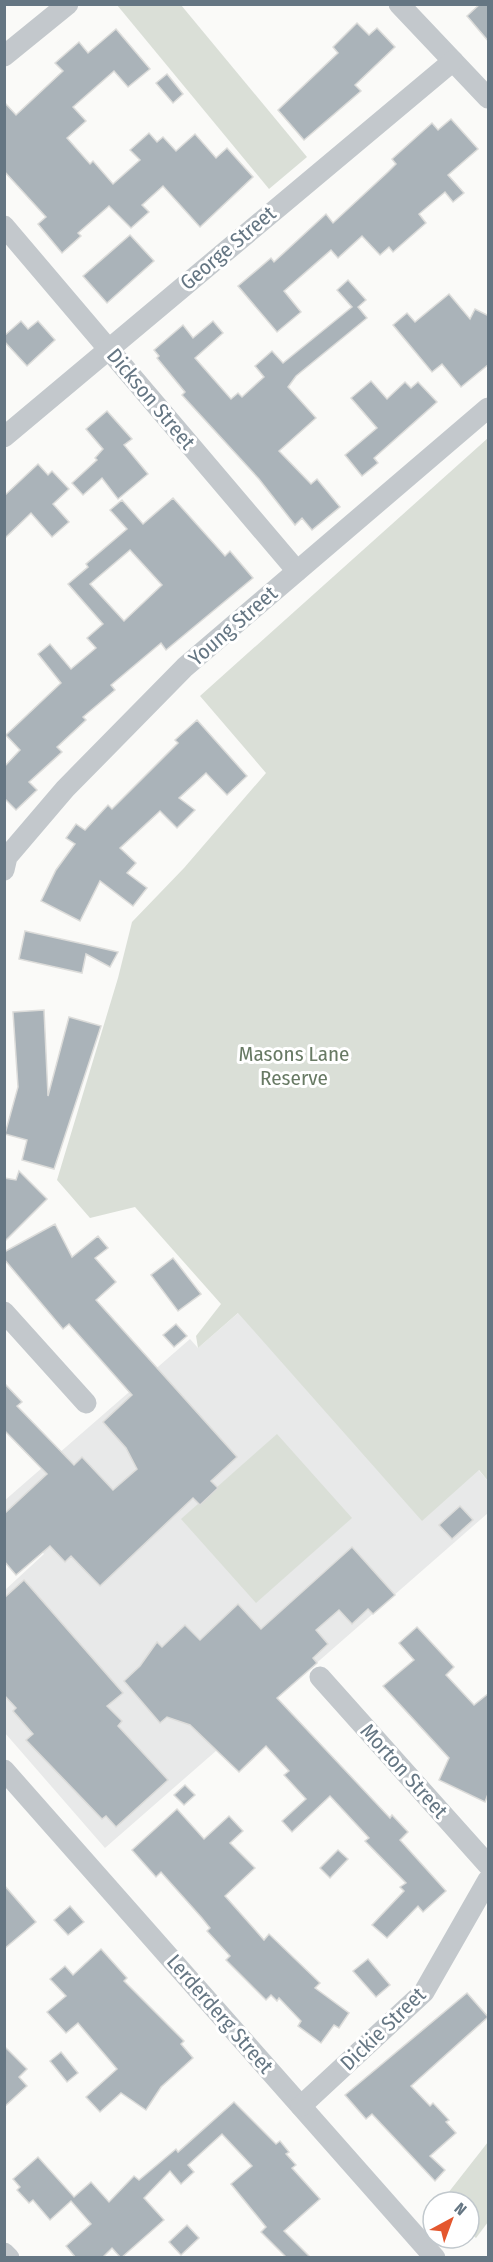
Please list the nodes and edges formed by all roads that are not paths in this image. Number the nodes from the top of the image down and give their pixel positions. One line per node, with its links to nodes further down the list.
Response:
1 (68, 4): 3 (street)
2 (399, 4): 4 (street)
3 (4, 56)
4 (453, 61): 5 (street); 7 (street, George Street)
5 (489, 98)
6 (4, 226): 7 (street, Dickson Street)
7 (108, 348): 9 (street, George Street); 10 (street, Dickson Street)
8 (489, 408): 10 (street, Young Street)
9 (4, 437)
10 (297, 571): 11 (street, Young Street)
11 (5, 866)
12 (4, 1312): 13 (street)
13 (86, 1403)
14 (320, 1677): 16 (street, Morton Street)
15 (4, 1770): 18 (street, Lerderderg Street)
16 (489, 1865)
17 (489, 1880): 18 (street, Dickie Street)
18 (301, 2106): 21 (street, Lerderderg Street)
19 (4, 2253): 20 (street)
20 (9, 2258)
21 (435, 2258)

